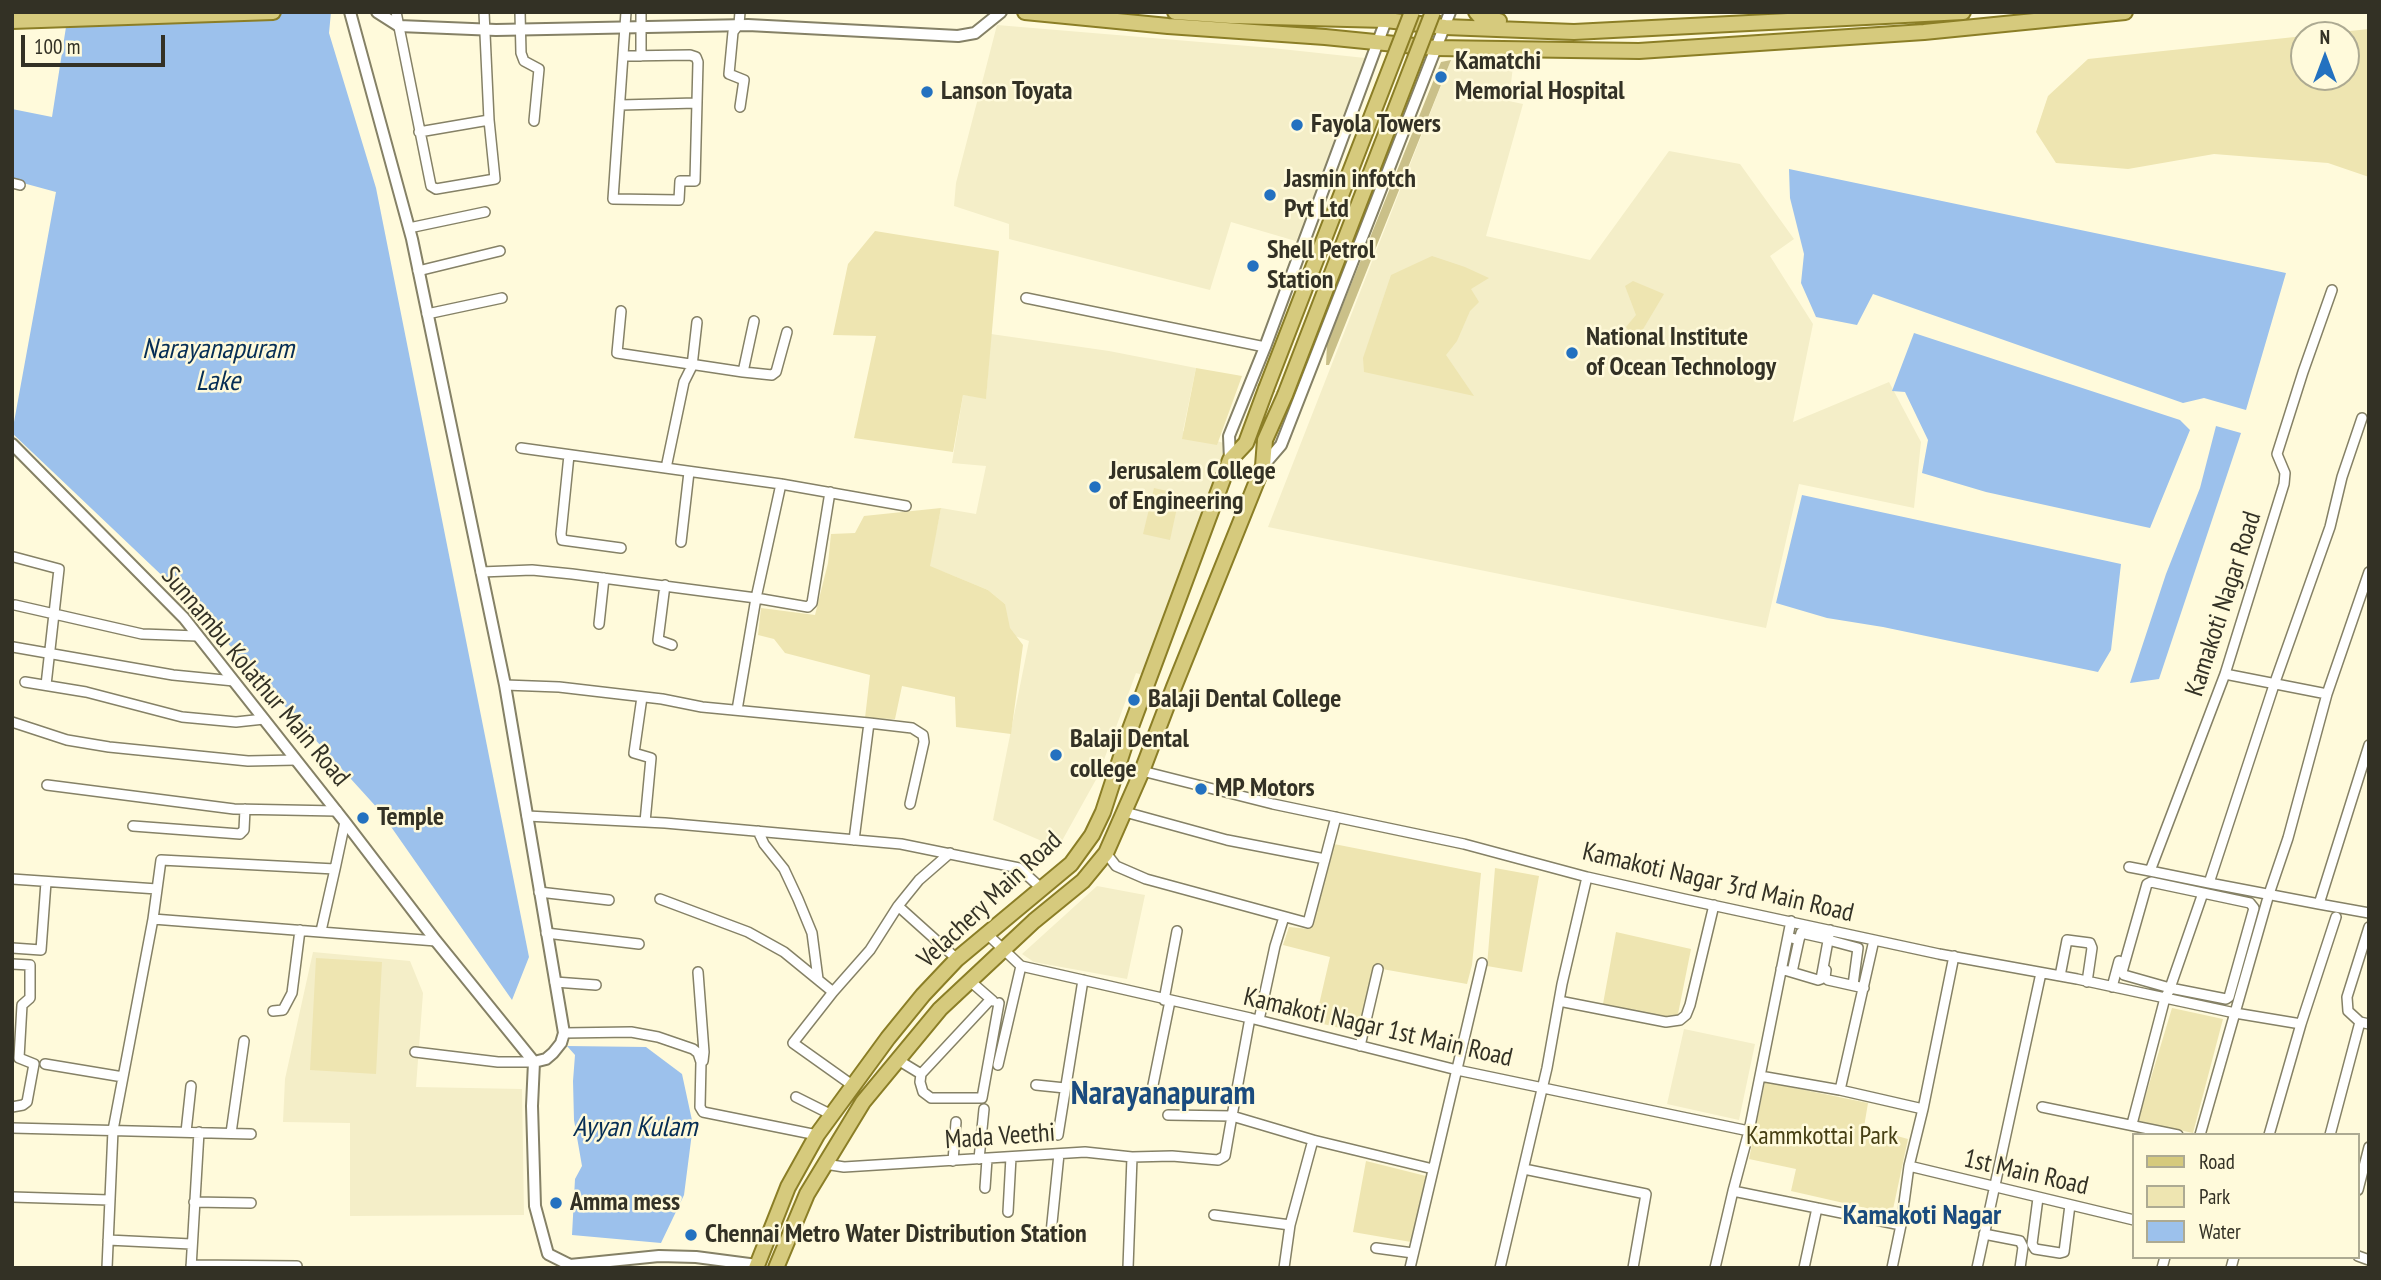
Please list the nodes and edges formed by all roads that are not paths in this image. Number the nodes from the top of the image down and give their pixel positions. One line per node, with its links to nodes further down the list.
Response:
1 (273, 12): 22 (main road)
2 (350, 12): 42 (street)
3 (377, 12): 23 (street)
4 (396, 12): 23 (street)
5 (484, 12): 29 (street)
6 (520, 12): 30 (street)
7 (626, 12): 25 (street)
8 (641, 12): 26 (street)
9 (740, 12): 27 (street)
10 (1001, 12): 27 (street)
11 (1025, 12): 31 (main road)
12 (1175, 12): 20 (main road)
13 (1412, 12): 60 (main road, Velachery Main Road, bridge)
14 (1433, 12): 61 (main road, Velachery Main Road, bridge)
15 (1450, 12): 28 (street)
16 (1476, 12): 24 (main road)
17 (1963, 12): 24 (main road)
18 (2125, 12): 19 (main road)
19 (2118, 13): 32 (main road)
20 (1259, 15): 21 (main road)
21 (1388, 16): 28 (main road); 31 (street)
22 (12, 22)
23 (399, 26): 29 (street); 40 (street)
24 (1543, 26): 28 (main road)
25 (625, 27): 26 (street); 30 (street); 33 (street)
26 (641, 27): 27 (street); 34 (street)
27 (737, 27): 37 (street)
28 (1445, 27): 32 (street)
29 (484, 29): 30 (street); 38 (street)
30 (521, 30): 39 (street)
31 (1377, 43): 32 (main road); 53 (street)
32 (1436, 48): 61 (street)
33 (624, 56): 34 (street); 36 (street)
34 (641, 56): 35 (street)
35 (696, 103): 36 (street); 36 (street)
36 (621, 105)
37 (740, 107)
38 (489, 120): 40 (street); 40 (street)
39 (534, 121)
40 (419, 132)
41 (485, 212): 42 (street)
42 (409, 228): 44 (street)
43 (500, 251): 44 (street)
44 (418, 271): 49 (street)
45 (2332, 290): 82 (street, Kamakoti Nagar Road)
46 (502, 298): 49 (street)
47 (1026, 298): 53 (street)
48 (621, 311): 54 (street)
49 (427, 314): 70 (street)
50 (754, 321): 55 (street)
51 (697, 322): 54 (street)
52 (787, 332): 55 (street)
53 (1265, 347): 60 (street)
54 (692, 366): 55 (street); 62 (street)
55 (743, 372)
56 (2362, 418): 85 (street)
57 (521, 448): 59 (street)
58 (13, 449): 78 (street, Sunnambu Kolathur Main Road)
59 (569, 455): 62 (street); 68 (street)
60 (1230, 460): 95 (main road, Velachery Main Road)
61 (1263, 466): 96 (main road, Velachery Main Road)
62 (666, 468): 63 (street)
63 (689, 472): 64 (street); 67 (street)
64 (781, 484): 65 (street); 74 (street)
65 (830, 492): 66 (street); 74 (street)
66 (906, 506)
67 (681, 542)
68 (621, 548)
69 (14, 557): 76 (street)
70 (481, 572): 72 (street); 87 (street)
71 (2369, 572): 88 (street)
72 (604, 578): 73 (street); 77 (street)
73 (665, 584): 74 (street); 79 (street)
74 (756, 598): 90 (street)
75 (15, 605): 76 (street)
76 (53, 613): 78 (street); 81 (street)
77 (599, 625)
78 (198, 636): 83 (street, Sunnambu Kolathur Main Road)
79 (672, 645)
80 (13, 647): 81 (street)
81 (49, 653): 83 (street); 86 (street)
82 (2225, 674): 85 (street); 116 (street, Kamakoti Nagar Road)
83 (234, 681): 91 (street, Sunnambu Kolathur Main Road)
84 (25, 682): 86 (street)
85 (2275, 682): 88 (street); 120 (street)
86 (46, 685): 91 (street)
87 (505, 685): 89 (street); 104 (street)
88 (2327, 694): 126 (street)
89 (642, 697): 90 (street); 107 (street)
90 (737, 710): 93 (street)
91 (264, 719): 97 (street, Sunnambu Kolathur Main Road)
92 (12, 722): 97 (street)
93 (869, 723): 100 (street); 110 (street)
94 (2369, 745): 129 (street)
95 (1124, 747): 96 (main road); 121 (main road, Velachery Main Road)
96 (1148, 756): 98 (main road, Velachery Main Road)
97 (296, 760): 102 (street, Sunnambu Kolathur Main Road)
98 (1142, 771): 103 (main road, Velachery Main Road); 105 (street, Kamakoti Nagar 3rd Main Road)
99 (47, 785): 101 (street)
100 (911, 804)
101 (245, 809): 102 (street); 108 (street)
102 (337, 811): 106 (street, Sunnambu Kolathur Main Road)
103 (1125, 812): 112 (main road, Velachery Main Road); 113 (street)
104 (527, 816): 107 (street); 124 (street)
105 (1336, 817): 113 (street); 117 (street, Kamakoti Nagar 3rd Main Road)
106 (345, 822): 115 (street); 147 (street, Sunnambu Kolathur Main Road)
107 (645, 822): 109 (street)
108 (132, 826)
109 (758, 831): 110 (street); 162 (street)
110 (854, 840): 111 (street)
111 (950, 853): 121 (street); 131 (street)
112 (1106, 853): 133 (street); 150 (main road, Velachery Main Road)
113 (1325, 859): 133 (street)
114 (2129, 867): 116 (street)
115 (335, 869): 122 (street); 139 (street)
116 (2150, 871): 120 (street)
117 (1587, 877): 130 (street, Kamakoti Nagar 3rd Main Road); 176 (street)
118 (12, 879): 119 (street)
119 (46, 882): 122 (street); 149 (street)
120 (2209, 883): 126 (street)
121 (1041, 888): 142 (main road, Velachery Main Road)
122 (157, 889): 135 (street)
123 (2139, 889): 169 (street)
124 (539, 892): 128 (street); 141 (street)
125 (2203, 893): 171 (street); 171 (street); 171 (street)
126 (2269, 894): 129 (street); 180 (street)
127 (660, 899): 162 (street)
128 (609, 900)
129 (2319, 904): 132 (street)
130 (1714, 905): 136 (street, Kamakoti Nagar 3rd Main Road); 176 (street)
131 (898, 906): 152 (street); 172 (street)
132 (2369, 913)
133 (1284, 917): 181 (street)
134 (2336, 917): 183 (street)
135 (153, 919): 138 (street); 197 (street)
136 (1791, 921): 143 (street, Kamakoti Nagar 3rd Main Road); 144 (street)
137 (2369, 927): 182 (street)
138 (300, 930): 139 (street); 179 (street)
139 (321, 931): 147 (street)
140 (1177, 931): 174 (street)
141 (546, 933): 148 (street); 165 (street)
142 (987, 934): 150 (street, Kamakoti Nagar 1st Main Road); 152 (main road, Velachery Main Road)
143 (1831, 935): 145 (street); 146 (street, Kamakoti Nagar 3rd Main Road); 159 (street); 168 (street); 168 (street)
144 (1788, 937): 145 (street); 157 (street)
145 (1798, 940): 159 (street)
146 (1874, 940): 151 (street, Kamakoti Nagar 3rd Main Road); 170 (street)
147 (436, 941): 190 (street, Sunnambu Kolathur Main Road)
148 (639, 944)
149 (12, 948)
150 (1003, 950): 155 (street, Kamakoti Nagar 1st Main Road); 164 (main road, Velachery Main Road)
151 (1954, 956): 160 (street, Kamakoti Nagar 3rd Main Road); 209 (street)
152 (957, 959): 198 (main road, Velachery Main Road)
153 (1482, 963): 194 (street)
154 (12, 964): 177 (street)
155 (1021, 966): 163 (street, Kamakoti Nagar 1st Main Road); 178 (street)
156 (1378, 969): 186 (street)
157 (1781, 969): 159 (street); 196 (street)
158 (698, 972): 193 (street)
159 (1792, 972)
160 (2041, 973): 161 (street, Kamakoti Nagar 3rd Main Road); 241 (street)
161 (2060, 976): 166 (street, Kamakoti Nagar 3rd Main Road); 166 (street)
162 (818, 979): 172 (street)
163 (1083, 980): 174 (street, Kamakoti Nagar 1st Main Road); 202 (street)
164 (970, 981): 175 (street); 189 (main road, Velachery Main Road)
165 (555, 982): 167 (street); 184 (street)
166 (2087, 982): 169 (street, Kamakoti Nagar 3rd Main Road)
167 (596, 985)
168 (1853, 985): 170 (street)
169 (2112, 987): 173 (street, Kamakoti Nagar 3rd Main Road)
170 (1864, 988): 204 (street)
171 (2170, 988): 173 (street)
172 (833, 992): 198 (street)
173 (2165, 998): 180 (street, Kamakoti Nagar 3rd Main Road); 214 (street)
174 (1167, 1000): 181 (street, Kamakoti Nagar 1st Main Road); 203 (street)
175 (995, 1002): 178 (street); 195 (street); 195 (street)
176 (1559, 1002): 201 (street)
177 (17, 1005): 188 (street)
178 (1012, 1006): 192 (street)
179 (273, 1011)
180 (2235, 1013): 183 (street, Kamakoti Nagar 3rd Main Road); 222 (street)
181 (1254, 1019): 186 (street, Kamakoti Nagar 1st Main Road); 212 (street)
182 (2365, 1023): 224 (street)
183 (2301, 1024): 223 (street)
184 (564, 1033): 190 (street); 193 (street)
185 (244, 1041): 220 (street)
186 (1360, 1046): 194 (street, Kamakoti Nagar 1st Main Road)
187 (415, 1052): 190 (street)
188 (16, 1058): 206 (street)
189 (898, 1060): 195 (street); 235 (main road, Velachery Main Road)
190 (534, 1062): 261 (street)
191 (45, 1064): 197 (street)
192 (998, 1065)
193 (701, 1066): 226 (street)
194 (1457, 1070): 201 (street, Kamakoti Nagar 1st Main Road); 237 (street)
195 (922, 1074)
196 (1760, 1076): 204 (street); 217 (street)
197 (123, 1077): 216 (street)
198 (852, 1085): 210 (main road, Velachery Main Road)
199 (1036, 1085): 202 (street)
200 (191, 1086): 218 (street)
201 (1542, 1087): 217 (street, Kamakoti Nagar 1st Main Road); 238 (street)
202 (1065, 1088): 227 (street)
203 (1152, 1090)
204 (1840, 1090): 209 (street)
205 (796, 1097): 210 (street)
206 (12, 1107)
207 (2042, 1107): 214 (street)
208 (984, 1109): 233 (street)
209 (1923, 1109): 236 (street)
210 (832, 1115): 226 (main road, Velachery Main Road)
211 (1168, 1115): 212 (street)
212 (1232, 1116): 228 (street); 232 (street, Mada Veethi)
213 (956, 1122): 234 (street)
214 (2132, 1124): 221 (street)
215 (12, 1128): 216 (street)
216 (113, 1130): 218 (street); 245 (street)
217 (1749, 1131): 242 (street)
218 (186, 1132): 219 (street)
219 (199, 1132): 220 (street); 246 (street)
220 (231, 1133): 225 (street)
221 (2170, 1133)
222 (2201, 1133)
223 (2270, 1133)
224 (2331, 1133)
225 (251, 1134)
226 (817, 1135): 264 (main road, Velachery Main Road)
227 (1058, 1135)
228 (1313, 1139): 237 (street); 253 (street)
229 (2369, 1147): 239 (street)
230 (1059, 1154): 231 (street, Mada Veethi); 232 (street, Mada Veethi); 255 (street)
231 (1011, 1157): 233 (street, Mada Veethi); 250 (street)
232 (1132, 1157): 267 (street)
233 (983, 1159): 234 (street, Mada Veethi); 240 (street)
234 (953, 1161): 235 (street, Mada Veethi)
235 (825, 1164): 266 (main road, Velachery Main Road)
236 (1909, 1166): 241 (street, 1st Main Road); 254 (street)
237 (1433, 1169): 260 (street)
238 (1524, 1169): 270 (street); 271 (street)
239 (2360, 1182)
240 (985, 1188)
241 (1994, 1188): 244 (street, 1st Main Road); 256 (street)
242 (1733, 1191): 249 (street); 272 (street)
243 (12, 1197): 245 (street)
244 (2038, 1198): 248 (street, 1st Main Road); 248 (street)
245 (109, 1200): 257 (street)
246 (194, 1202): 247 (street); 258 (street)
247 (251, 1203)
248 (2070, 1205): 252 (street, 1st Main Road)
249 (1817, 1208): 254 (street); 273 (street)
250 (1008, 1212)
251 (1214, 1215): 253 (street)
252 (2132, 1220)
253 (1290, 1225): 268 (street)
254 (1901, 1225): 274 (street)
255 (1051, 1233)
256 (1984, 1234): 275 (street); 276 (street)
257 (108, 1240): 258 (street); 265 (street)
258 (191, 1244): 262 (street)
259 (1376, 1248): 260 (street)
260 (1413, 1254): 269 (street)
261 (618, 1264): 264 (street)
262 (191, 1266): 263 (street)
263 (297, 1266)
264 (757, 1267)
265 (107, 1268)
266 (776, 1268)
267 (1128, 1268)
268 (1284, 1268)
269 (1410, 1268)
270 (1500, 1268)
271 (1633, 1268)
272 (1715, 1268)
273 (1804, 1268)
274 (1892, 1268)
275 (1978, 1268)
276 (2021, 1268)

